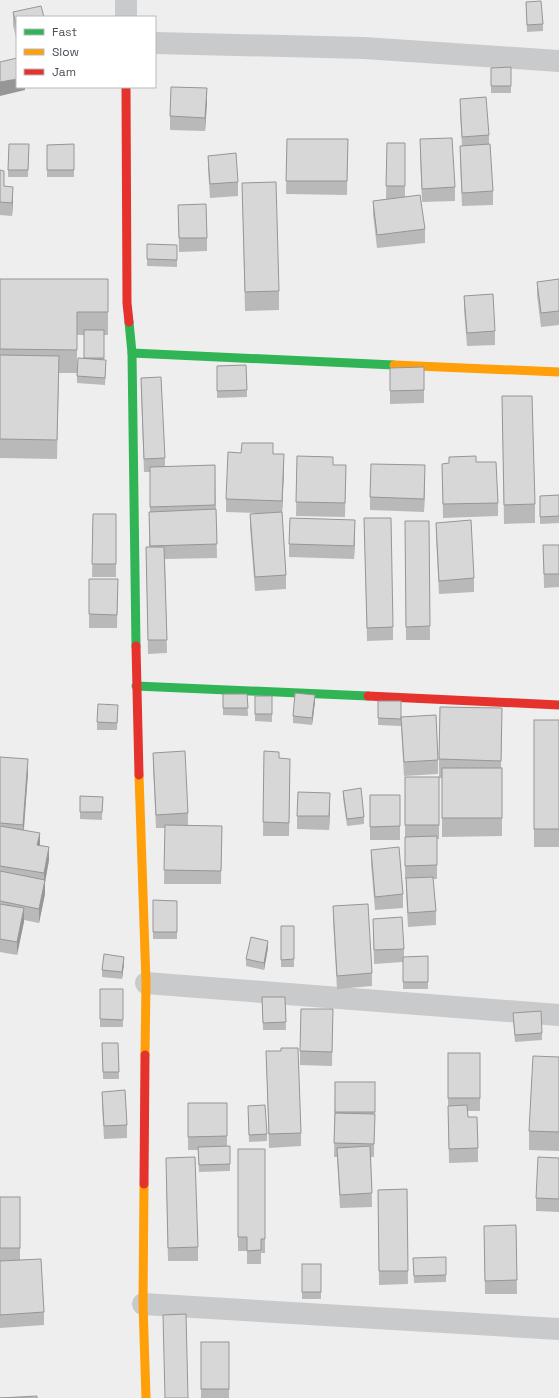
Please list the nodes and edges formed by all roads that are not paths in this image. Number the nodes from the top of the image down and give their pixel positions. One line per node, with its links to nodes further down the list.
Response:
1 (126, 0): 2 (street)
2 (126, 16)
3 (156, 43): 4 (street)
4 (559, 60)
5 (126, 88): 6 (street)
6 (132, 353): 7 (street); 8 (street)
7 (559, 372)
8 (136, 686): 9 (street); 10 (street)
9 (559, 705)
10 (146, 983): 11 (street); 12 (street)
11 (559, 1015)
12 (143, 1304): 13 (street); 14 (street)
13 (559, 1329)
14 (146, 1398)

